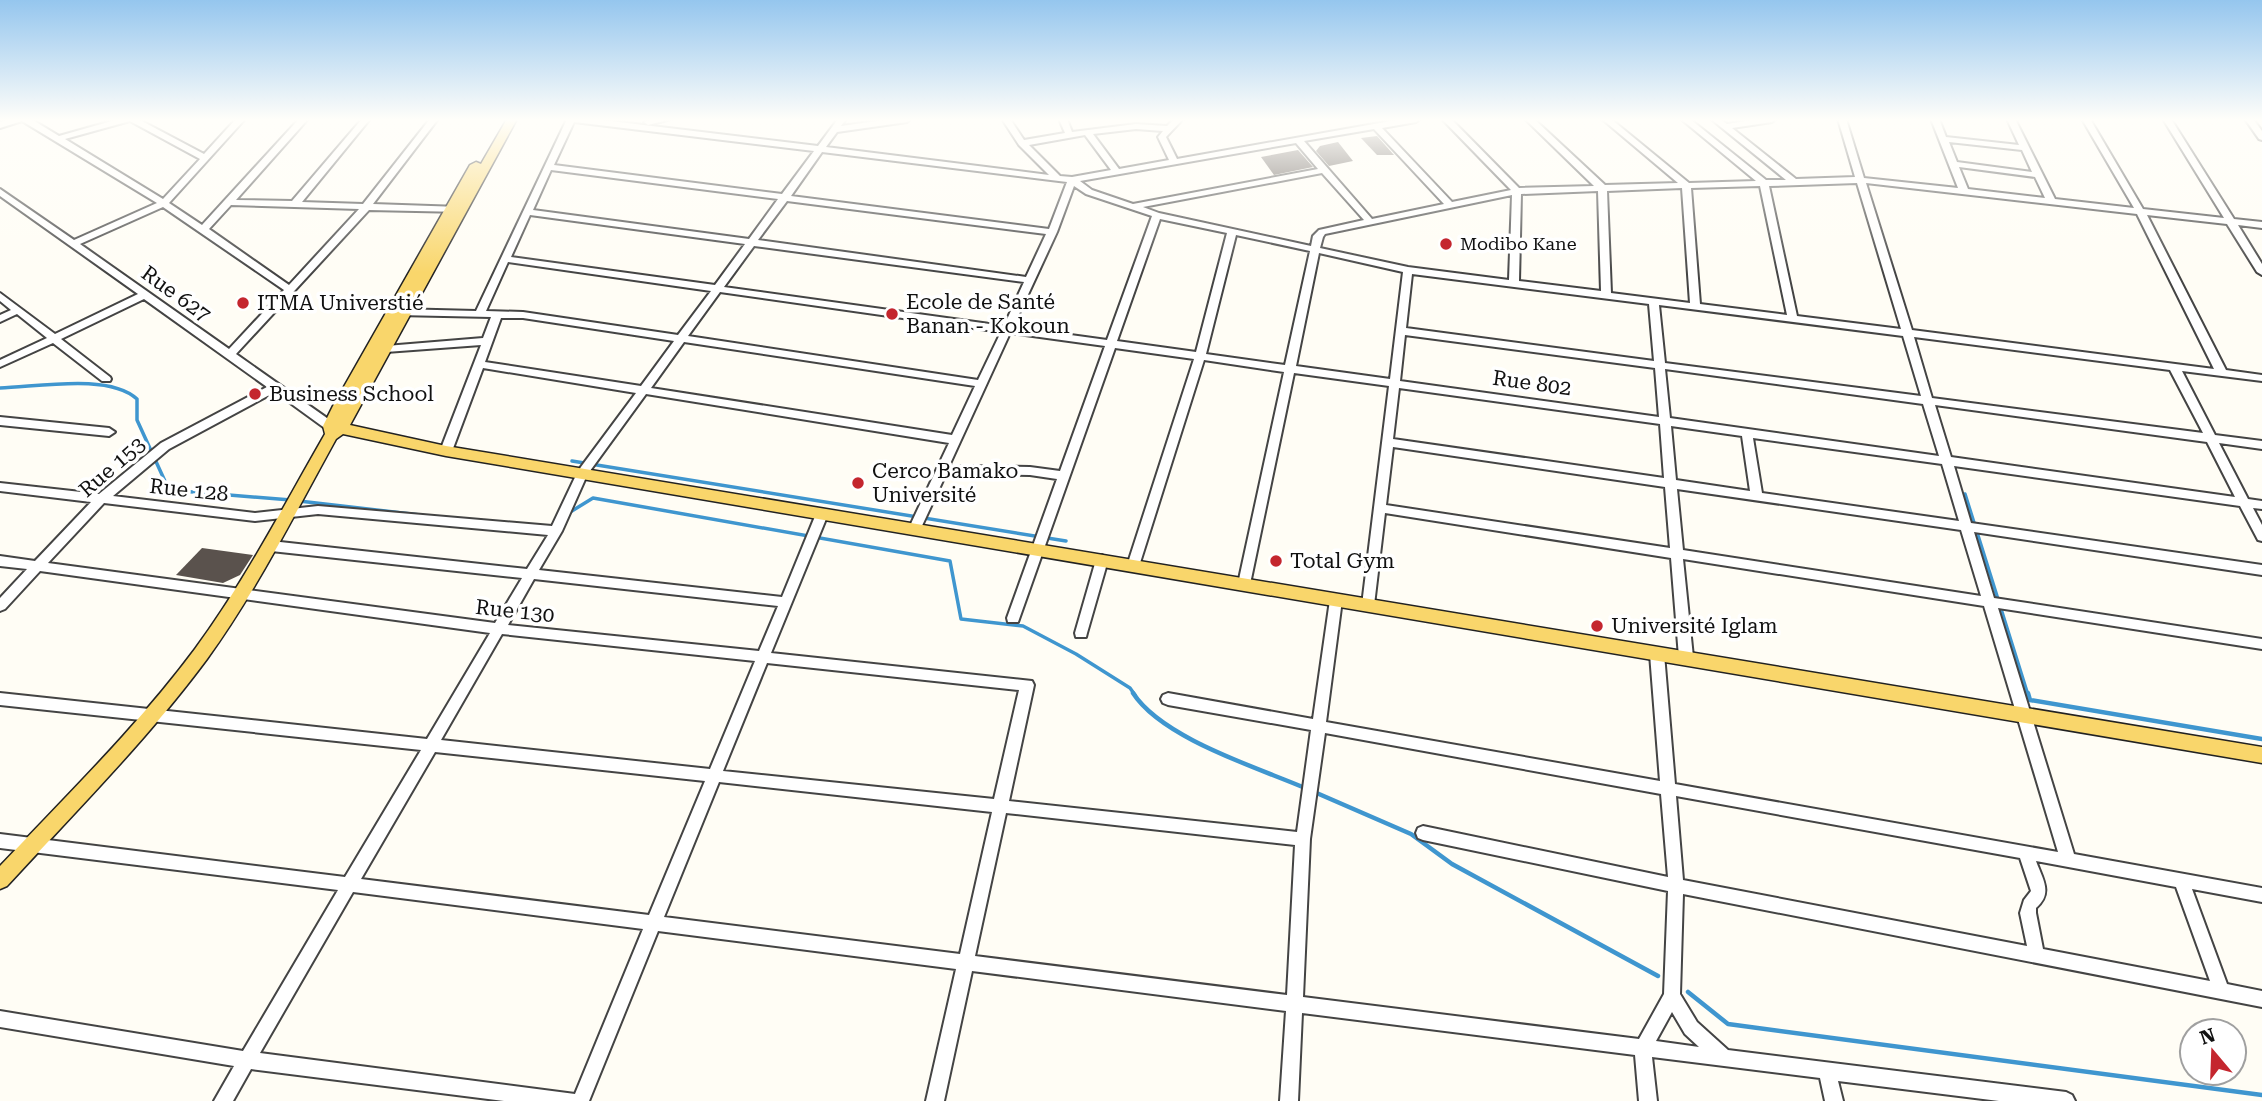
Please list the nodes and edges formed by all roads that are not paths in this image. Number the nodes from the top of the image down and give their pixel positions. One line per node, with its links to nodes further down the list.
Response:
1 (112, 170): 44 (street)
2 (194, 170): 44 (street)
3 (257, 170): 43 (street)
4 (323, 170): 45 (street)
5 (394, 170): 48 (street)
6 (473, 170): 50 (main road)
7 (485, 170): 49 (main road)
8 (546, 170): 52 (street)
9 (575, 170): 40 (street)
10 (805, 170): 40 (street)
11 (1009, 170): 30 (street)
12 (1050, 170): 30 (street)
13 (1127, 170): 28 (street)
14 (1323, 170): 47 (street)
15 (1325, 170): 54 (street)
16 (1417, 170): 46 (street)
17 (1497, 170): 37 (street)
18 (1583, 170): 36 (street)
19 (1668, 170): 35 (street)
20 (1748, 170): 34 (street)
21 (1780, 170): 33 (street)
22 (1858, 170): 32 (street)
23 (1956, 170): 38 (street)
24 (2002, 170): 29 (street)
25 (2036, 170): 29 (street)
26 (2116, 170): 51 (street)
27 (2198, 170): 55 (street)
28 (1116, 172): 31 (street)
29 (2038, 175): 42 (street)
30 (1056, 176): 31 (street)
31 (1072, 180): 47 (street); 58 (street)
32 (1861, 180): 33 (street); 38 (street); 83 (street)
33 (1794, 182): 34 (street)
34 (1764, 183): 35 (street); 80 (street)
35 (1686, 185): 36 (street); 74 (street)
36 (1602, 188): 37 (street); 71 (street)
37 (1517, 191): 46 (street); 67 (street)
38 (1964, 191): 42 (street)
39 (0, 192): 41 (street, Rue 627)
40 (785, 197): 58 (street); 60 (street)
41 (5, 201): 61 (street, Rue 627)
42 (2051, 201): 51 (street)
43 (228, 202): 45 (street); 57 (street)
44 (164, 203): 57 (street); 61 (street)
45 (294, 205): 48 (street)
46 (1449, 205): 54 (street)
47 (1134, 207): 53 (street)
48 (365, 208): 50 (street); 68 (street)
49 (464, 210): 50 (street); 76 (main road)
50 (450, 211): 76 (main road)
51 (2140, 211): 55 (street); 96 (street)
52 (527, 212): 60 (street); 63 (street)
53 (1157, 215): 59 (street); 87 (street)
54 (1369, 221): 62 (street)
55 (2229, 221): 56 (street); 65 (street)
56 (2262, 225)
57 (203, 230): 68 (street)
58 (1052, 232): 66 (street)
59 (1232, 233): 62 (street); 90 (street)
60 (752, 242): 66 (street); 69 (street)
61 (73, 244): 70 (street, Rue 627)
62 (1315, 251): 64 (street); 95 (street)
63 (505, 259): 69 (street, Rue 802); 77 (street)
64 (1408, 270): 67 (street); 82 (street)
65 (2262, 272)
66 (1029, 280): 81 (street)
67 (1514, 284): 71 (street)
68 (289, 289): 89 (street)
69 (718, 289): 81 (street, Rue 802); 84 (street)
70 (144, 295): 85 (street); 89 (street, Rue 627)
71 (1606, 295): 73 (street)
72 (0, 296): 75 (street)
73 (1654, 302): 74 (street); 93 (street)
74 (1695, 307): 80 (street)
75 (18, 310): 79 (street); 85 (street)
76 (400, 311): 77 (street); 88 (main road); 106 (main road)
77 (480, 312): 78 (street)
78 (498, 313): 84 (street); 86 (street)
79 (0, 318)
80 (1793, 319): 83 (street)
81 (1008, 329): 87 (street, Rue 802); 100 (street)
82 (1401, 331): 93 (street); 99 (street)
83 (1908, 333): 94 (street); 103 (street)
84 (683, 337): 100 (street); 102 (street)
85 (54, 338): 91 (street); 98 (street)
86 (488, 341): 88 (street); 92 (street)
87 (1111, 344): 90 (street, Rue 802); 117 (street)
88 (386, 349): 106 (main road)
89 (229, 356): 101 (street, Rue 627)
90 (1200, 356): 95 (street, Rue 802); 136 (street)
91 (0, 364)
92 (479, 365): 102 (street); 113 (street)
93 (1660, 365): 103 (street); 105 (street)
94 (2174, 367): 96 (street); 109 (street)
95 (1290, 369): 99 (street, Rue 802); 140 (street)
96 (2222, 373): 97 (street)
97 (2262, 378)
98 (106, 379)
99 (1394, 383): 105 (street, Rue 802); 111 (street)
100 (983, 384): 110 (street)
101 (274, 388): 106 (street, Rue 627); 121 (street, Rue 153)
102 (643, 390): 110 (street); 116 (street)
103 (1928, 401): 109 (street); 114 (street)
104 (0, 421): 107 (street)
105 (1665, 421): 108 (street, Rue 802); 118 (street)
106 (334, 430): 113 (main road); 124 (main road)
107 (109, 432)
108 (1747, 433): 114 (street, Rue 802); 120 (street)
109 (2211, 439): 112 (street); 122 (street)
110 (957, 440): 115 (street)
111 (1387, 442): 118 (street); 125 (street)
112 (2262, 445)
113 (446, 451): 116 (main road)
114 (1946, 461): 122 (street, Rue 802); 127 (street)
115 (943, 470): 117 (street); 128 (street)
116 (582, 474): 126 (main road); 129 (street)
117 (1064, 476): 132 (street)
118 (1670, 483): 120 (street); 133 (street)
119 (0, 487): 121 (street, Rue 128)
120 (1757, 496): 127 (street)
121 (100, 500): 124 (street, Rue 128); 137 (street, Rue 153)
122 (2244, 502): 123 (street, Rue 802); 130 (street)
123 (2262, 505)
124 (292, 507): 129 (street, Rue 128); 131 (main road)
125 (1380, 508): 133 (street); 145 (street)
126 (822, 514): 128 (main road); 143 (street)
127 (1966, 527): 138 (street); 144 (street)
128 (914, 530): 132 (main road)
129 (556, 531): 139 (street)
130 (2262, 537)
131 (271, 546): 139 (street); 141 (main road)
132 (1038, 550): 134 (main road); 147 (street)
133 (1676, 554): 144 (street); 153 (street)
134 (1102, 560): 136 (main road); 149 (street)
135 (0, 561): 137 (street, Rue 130)
136 (1133, 566): 140 (main road)
137 (37, 567): 141 (street, Rue 130); 146 (street, Rue 153)
138 (2262, 570)
139 (530, 576): 143 (street); 148 (street)
140 (1244, 584): 142 (main road)
141 (241, 596): 148 (street, Rue 130); 156 (main road)
142 (1336, 600): 145 (main road); 158 (street)
143 (786, 602): 152 (street)
144 (1989, 602): 150 (street); 157 (street)
145 (1368, 605): 151 (main road)
146 (0, 606)
147 (1013, 618)
148 (499, 629): 152 (street, Rue 130); 159 (street)
149 (1080, 633)
150 (2262, 644)
151 (1657, 654): 153 (main road); 162 (street)
152 (763, 656): 161 (street); 163 (street, Rue 130)
153 (1686, 657): 157 (main road)
154 (0, 699): 156 (street)
155 (1168, 699): 158 (street)
156 (153, 715): 159 (street); 167 (main road)
157 (2024, 715): 160 (main road); 169 (street)
158 (1318, 725): 162 (street); 165 (street)
159 (431, 745): 161 (street); 172 (street)
160 (2262, 754)
161 (714, 776): 163 (street); 175 (street)
162 (1668, 788): 168 (street); 173 (street)
163 (1000, 806): 165 (street); 177 (street)
164 (1423, 833): 173 (street)
165 (1303, 839): 181 (street)
166 (0, 841): 167 (street)
167 (32, 845): 170 (main road); 172 (street)
168 (2026, 853): 169 (street); 176 (street)
169 (2068, 860): 171 (street)
170 (0, 880)
171 (2181, 880): 174 (street); 178 (street)
172 (349, 885): 175 (street); 185 (street)
173 (1676, 886): 176 (street); 179 (street)
174 (2262, 895)
175 (653, 923): 177 (street); 190 (street)
176 (2037, 956): 178 (street)
177 (966, 962): 181 (street); 191 (street)
178 (2222, 992): 180 (street)
179 (1672, 996): 183 (street); 184 (street)
180 (2262, 999)
181 (1294, 1004): 183 (street); 192 (street)
182 (0, 1019): 185 (street)
183 (1643, 1048): 184 (street); 193 (street)
184 (1724, 1058): 186 (street)
185 (247, 1060): 188 (street); 189 (street)
186 (1827, 1071): 187 (street); 194 (street)
187 (2022, 1098): 195 (street)
188 (223, 1101)
189 (572, 1101)
190 (580, 1101)
191 (935, 1101)
192 (1289, 1101)
193 (1648, 1101)
194 (1834, 1101)
195 (2066, 1101)

